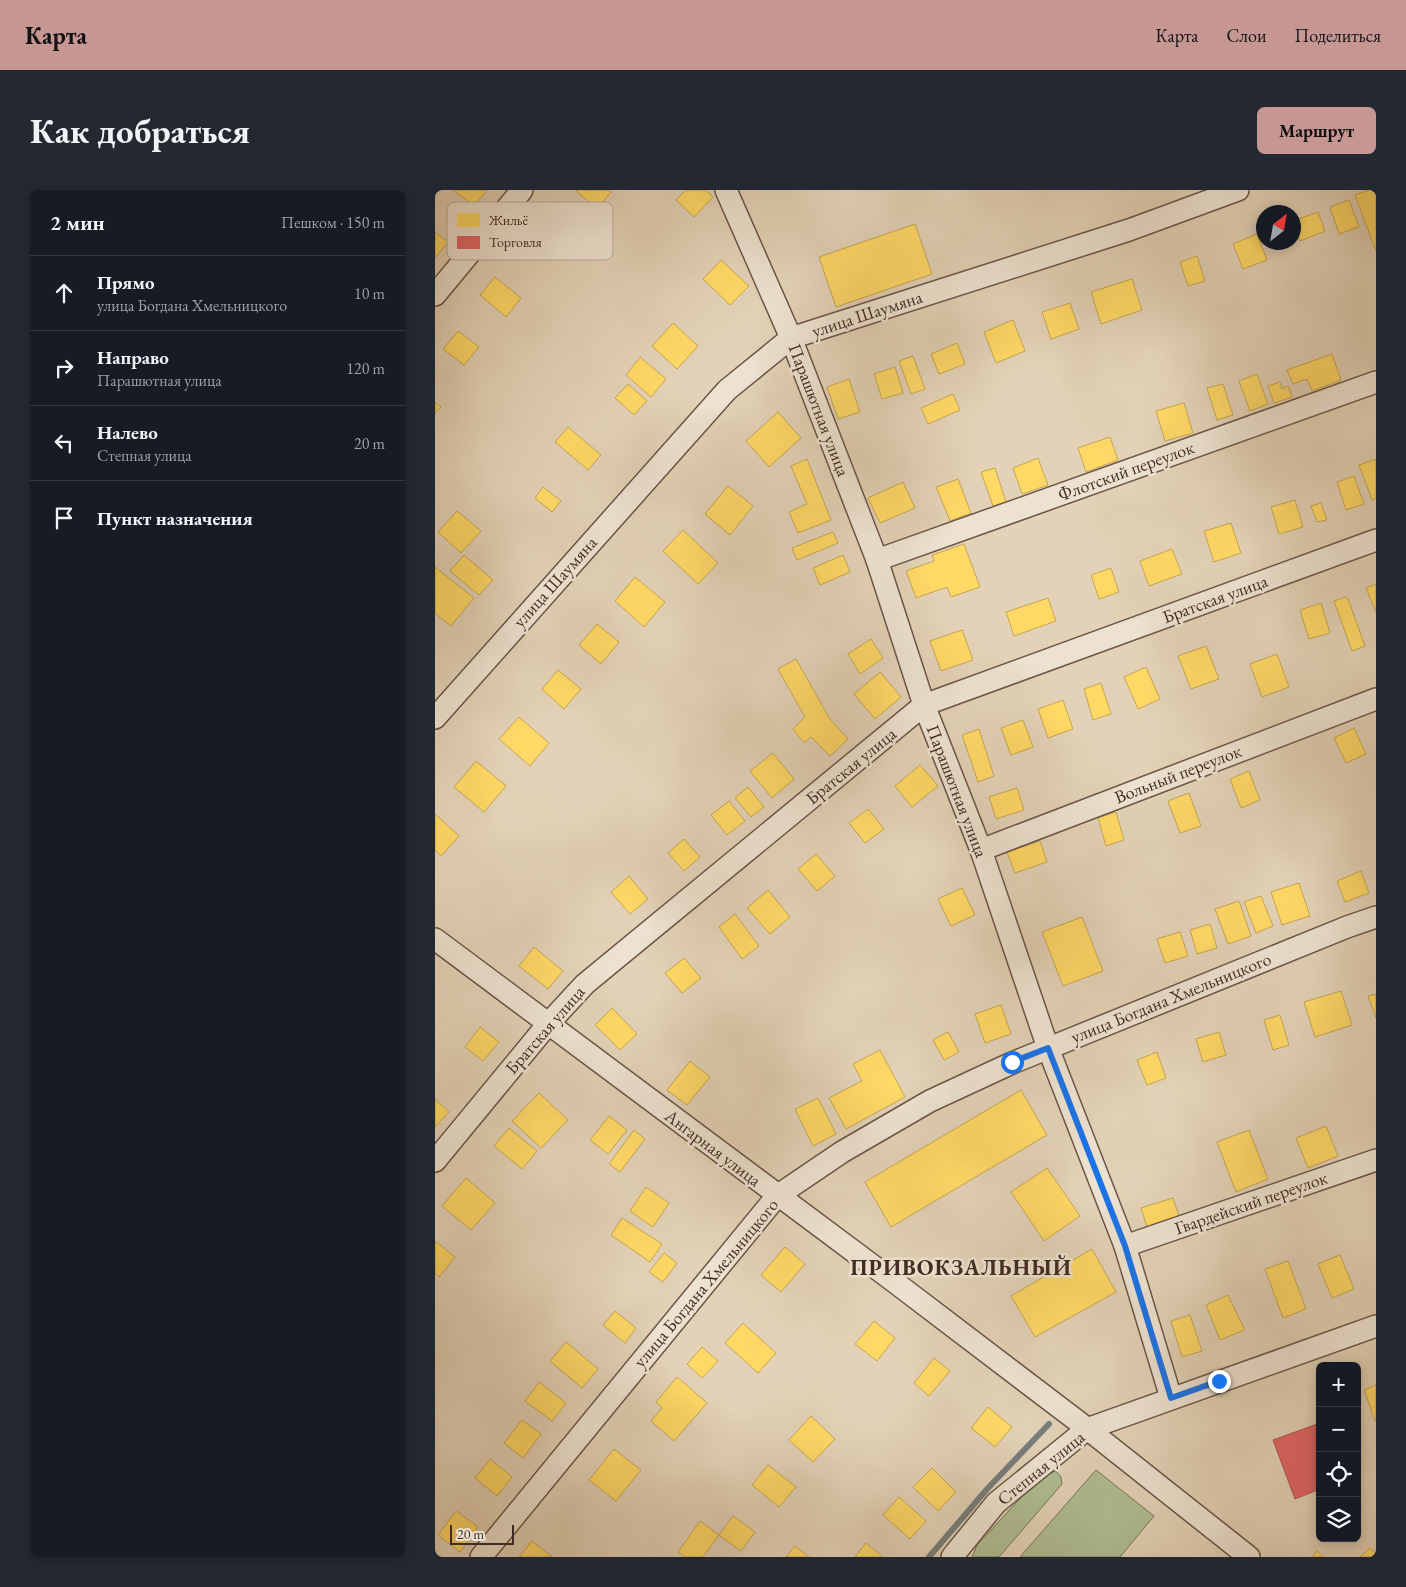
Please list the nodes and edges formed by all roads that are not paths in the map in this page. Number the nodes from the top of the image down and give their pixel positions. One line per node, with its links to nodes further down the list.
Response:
1 (522, 190): 4 (street)
2 (726, 190): 7 (street, Парашютная улица)
3 (1238, 190): 7 (street, улица Шаумяна)
4 (512, 202)
5 (464, 260): 6 (street)
6 (435, 295)
7 (791, 338): 10 (street, Парашютная улица); 13 (street, улица Шаумяна)
8 (1376, 382): 10 (street, Флотский переулок)
9 (1376, 540): 12 (street, Братская улица)
10 (877, 560): 12 (street, Парашютная улица)
11 (1376, 699): 14 (street, Вольный переулок)
12 (924, 706): 14 (street, Парашютная улица); 17 (street, Братская улица)
13 (435, 718)
14 (981, 850): 18 (street, Парашютная улица)
15 (1376, 917): 18 (street, улица Богдана Хмельницкого)
16 (435, 939): 17 (street, Ангарная улица)
17 (548, 1024): 20 (street, Братская улица); 21 (street, Ангарная улица)
18 (1048, 1048): 21 (street, улица Богдана Хмельницкого); 22 (street, Парашютная улица)
19 (1376, 1160): 22 (street, Гвардейский переулок)
20 (435, 1161)
21 (777, 1196): 25 (street, Ангарная улица); 26 (street, улица Богдана Хмельницкого)
22 (1125, 1246): 24 (street, Парашютная улица)
23 (1376, 1326): 24 (street, Степная улица)
24 (1171, 1398): 25 (street, Степная улица)
25 (1087, 1429): 27 (street, Степная улица); 28 (street)
26 (481, 1557)
27 (951, 1557)
28 (1249, 1557)

